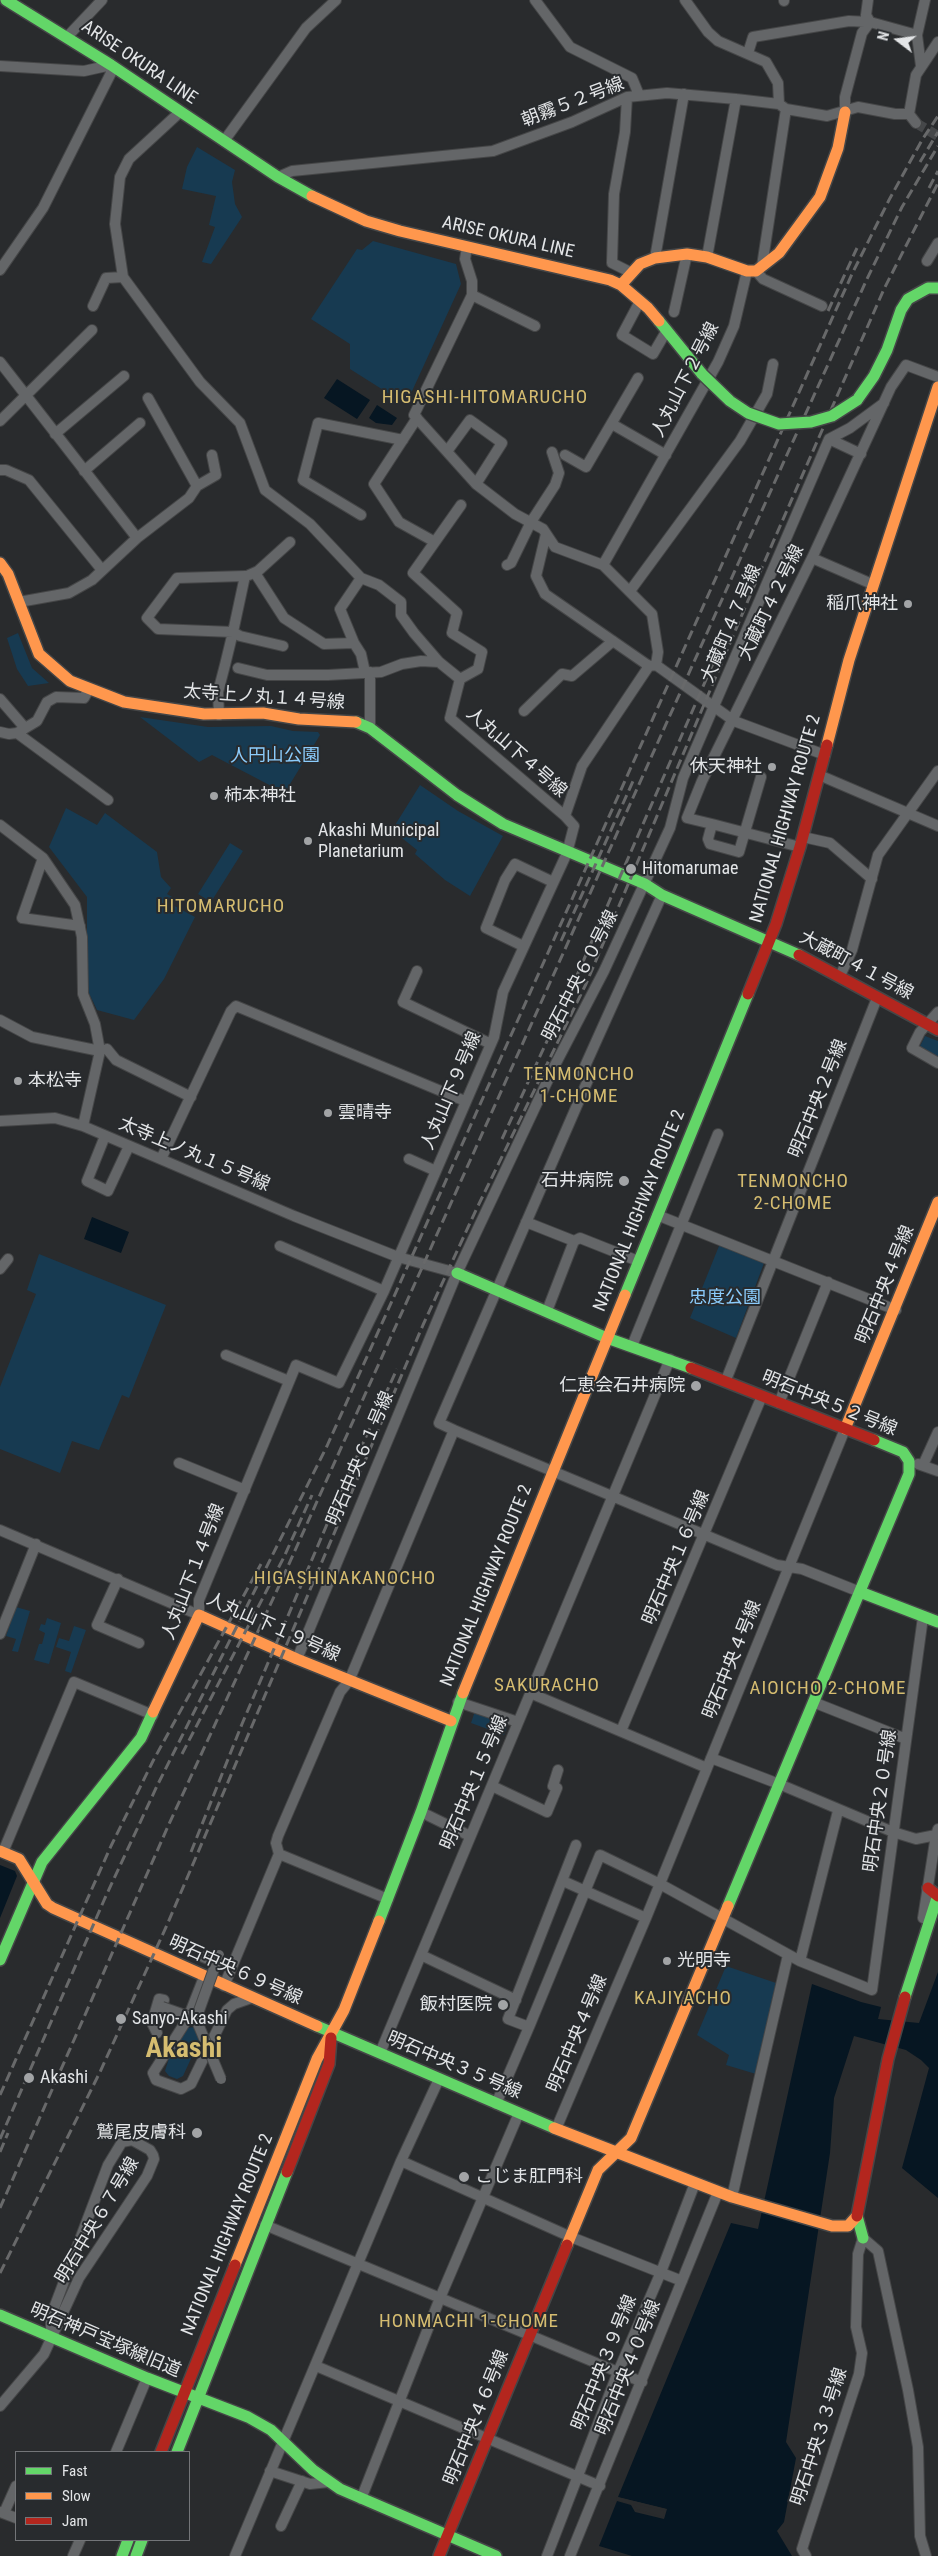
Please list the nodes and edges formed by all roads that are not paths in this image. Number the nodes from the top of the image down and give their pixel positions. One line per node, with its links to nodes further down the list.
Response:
1 (6, 0): 10 (main road, ARISE OKURA LINE)
2 (102, 0): 10 (street)
3 (336, 0): 25 (street)
4 (534, 0): 17 (street)
5 (685, 0): 12 (street, 人丸山下２号線)
6 (868, 0): 8 (street)
7 (924, 0): 9 (street)
8 (870, 22): 9 (street); 12 (street); 22 (street)
9 (917, 35): 15 (street)
10 (67, 36): 14 (main road, ARISE OKURA LINE)
11 (938, 42): 15 (street)
12 (748, 53): 20 (street, 人丸山下２号線)
13 (0, 66): 14 (street)
14 (113, 66): 21 (main road, ARISE OKURA LINE); 33 (street)
15 (921, 66): 23 (street)
16 (684, 94): 17 (street, 朝霧５２号線); 19 (street, 朝霧５２号線); 31 (street)
17 (639, 95): 18 (street, 朝霧５２号線)
18 (627, 96): 26 (street, 朝霧５２号線); 35 (street)
19 (736, 98): 20 (street, 朝霧５２号線); 30 (street)
20 (782, 107): 22 (street, 朝霧５２号線); 34 (street, 人丸山下２号線)
21 (180, 112): 25 (main road, ARISE OKURA LINE); 36 (street)
22 (845, 112): 23 (street, 朝霧５２号線); 34 (main road)
23 (909, 114): 24 (street)
24 (916, 123)
25 (224, 141): 26 (main road, ARISE OKURA LINE)
26 (278, 177): 28 (main road, ARISE OKURA LINE)
27 (938, 243): 32 (street)
28 (467, 247): 37 (main road, ARISE OKURA LINE); 39 (street)
29 (687, 254): 30 (main road); 31 (main road); 43 (street)
30 (707, 257): 34 (main road)
31 (655, 258): 35 (main road)
32 (927, 261)
33 (0, 270)
34 (755, 270): 42 (street); 68 (street, 人丸山下２号線)
35 (632, 273): 37 (main road)
36 (123, 277): 41 (street); 86 (street)
37 (621, 285): 40 (main road, ARISE OKURA LINE)
38 (938, 288): 46 (main road, ARISE OKURA LINE, bridge)
39 (472, 295): 44 (street); 56 (street)
40 (640, 301): 46 (main road, ARISE OKURA LINE); 46 (street)
41 (93, 306)
42 (822, 306)
43 (674, 312)
44 (534, 326)
45 (92, 330): 53 (street)
46 (667, 330)
47 (0, 362): 53 (street)
48 (773, 364): 88 (street)
49 (124, 376): 60 (street)
50 (938, 376): 55 (street, 大蔵町４２号線)
51 (638, 378): 59 (street)
52 (938, 386): 87 (main road, NATIONAL HIGHWAY ROUTE 2)
53 (26, 395): 57 (street); 60 (street)
54 (148, 398): 72 (street)
55 (884, 403): 61 (street); 65 (street, 大蔵町４２号線)
56 (417, 418): 62 (street); 63 (street)
57 (0, 421)
58 (140, 422): 70 (street)
59 (612, 424): 67 (street); 68 (street)
60 (55, 434): 70 (street)
61 (829, 439): 65 (street); 101 (street, 大蔵町４７号線)
62 (403, 440): 74 (street); 79 (street)
63 (448, 450): 71 (street); 71 (street)
64 (552, 452): 75 (street)
65 (860, 454): 80 (street, 大蔵町４２号線)
66 (212, 455): 72 (street)
67 (564, 455)
68 (666, 455): 83 (street, 人丸山下２号線)
69 (0, 470): 84 (street)
70 (84, 471): 77 (street)
71 (476, 484): 75 (street)
72 (198, 486): 77 (street)
73 (461, 505): 79 (street)
74 (362, 515)
75 (531, 522): 76 (street); 82 (street)
76 (546, 534): 83 (street); 91 (street)
77 (137, 538): 84 (street)
78 (290, 542): 85 (street)
79 (435, 542): 98 (street)
80 (812, 558): 87 (street); 104 (street, 大蔵町４２号線)
81 (0, 563): 89 (main road, 太寺上ノ丸１４号線)
82 (508, 565)
83 (603, 565): 88 (street)
84 (102, 570): 89 (street)
85 (250, 574): 90 (street); 90 (street); 92 (street)
86 (361, 578): 92 (street); 94 (street)
87 (872, 584): 108 (main road, NATIONAL HIGHWAY ROUTE 2)
88 (630, 591): 95 (street)
89 (19, 602): 99 (main road, 太寺上ノ丸１４号線)
90 (233, 632): 93 (street); 103 (street)
91 (613, 641): 95 (street); 102 (street)
92 (354, 643): 97 (street)
93 (283, 646)
94 (438, 662): 97 (street); 98 (street)
95 (653, 666): 101 (street); 114 (street)
96 (238, 668): 97 (street)
97 (368, 672): 105 (street)
98 (460, 680): 114 (street, 人丸山下４号線)
99 (89, 689): 103 (main road, 太寺上ノ丸１４号線); 106 (street)
100 (0, 699): 106 (street)
101 (713, 708): 104 (street); 124 (street, 大蔵町４７号線)
102 (524, 711)
103 (219, 715): 105 (main road, 太寺上ノ丸１４号線)
104 (734, 721): 108 (street); 115 (street, 大蔵町４２号線)
105 (370, 728): 120 (main road, 太寺上ノ丸１４号線)
106 (21, 730): 107 (street); 112 (street)
107 (0, 732)
108 (825, 754): 110 (main road, NATIONAL HIGHWAY ROUTE 2)
109 (938, 771): 113 (street)
110 (819, 775): 113 (street); 119 (main road, NATIONAL HIGHWAY ROUTE 2)
111 (761, 777): 118 (street)
112 (108, 800)
113 (908, 813): 117 (street); 122 (street)
114 (565, 816): 120 (street, 人丸山下９号線)
115 (712, 824): 118 (street); 118 (street)
116 (0, 826): 121 (street)
117 (938, 826)
118 (744, 832): 119 (street)
119 (802, 842): 122 (street); 127 (main road, NATIONAL HIGHWAY ROUTE 2)
120 (567, 853): 123 (street, 人丸山下９号線); 124 (main road, 太寺上ノ丸１４号線)
121 (43, 858): 126 (street); 126 (street)
122 (872, 880): 130 (street)
123 (553, 882): 128 (street, 人丸山下９号線); 128 (street)
124 (645, 884): 125 (main road, 太寺上ノ丸１４号線); 160 (street, 明石中央６０号線)
125 (662, 895): 127 (main road, 大蔵町４１号線); 151 (street)
126 (80, 926): 137 (street)
127 (768, 940): 130 (main road, 大蔵町４１号線); 150 (main road, NATIONAL HIGHWAY ROUTE 2)
128 (524, 946): 136 (street, 人丸山下９号線)
129 (417, 971): 136 (street)
130 (840, 976): 131 (main road, 大蔵町４１号線)
131 (877, 998): 134 (main road, 大蔵町４１号線); 157 (street, 明石中央２号線)
132 (938, 1012): 134 (street)
133 (0, 1020): 137 (street)
134 (927, 1024): 135 (main road, 大蔵町４１号線); 138 (street)
135 (938, 1030)
136 (491, 1044): 140 (street, 人丸山下９号線)
137 (104, 1050): 139 (street); 142 (street)
138 (938, 1064)
139 (190, 1097): 140 (street); 147 (street)
140 (466, 1101): 148 (street, 人丸山下９号線)
141 (0, 1121): 142 (street, 太寺上ノ丸１５号線)
142 (83, 1126): 144 (street, 太寺上ノ丸１５号線)
143 (718, 1134): 152 (street)
144 (105, 1136): 145 (street, 太寺上ノ丸１５号線); 145 (street)
145 (129, 1146): 147 (street, 太寺上ノ丸１５号線)
146 (409, 1159): 148 (street)
147 (161, 1160): 155 (street, 太寺上ノ丸１５号線)
148 (436, 1171): 155 (street, 人丸山下９号線)
149 (938, 1202): 164 (main road, 明石中央４号線)
150 (657, 1216): 152 (street); 158 (main road, NATIONAL HIGHWAY ROUTE 2)
151 (526, 1222): 153 (street); 163 (street)
152 (681, 1225): 157 (street); 167 (street)
153 (574, 1241): 158 (street); 165 (street)
154 (280, 1246): 162 (street)
155 (398, 1257): 160 (street, 太寺上ノ丸１５号線); 162 (street, 人丸山下１４号線)
156 (8, 1259): 159 (street)
157 (773, 1260): 161 (street); 170 (street, 明石中央２号線)
158 (638, 1261): 166 (main road, NATIONAL HIGHWAY ROUTE 2)
159 (0, 1269)
160 (456, 1273): 163 (main road, 太寺上ノ丸１５号線); 195 (street, 明石中央６１号線)
161 (828, 1282): 164 (street); 173 (street)
162 (384, 1290): 171 (street, 人丸山下１４号線)
163 (498, 1290): 165 (main road, 太寺上ノ丸１５号線); 175 (street)
164 (896, 1310): 174 (main road, 明石中央４号線)
165 (547, 1311): 166 (main road, 太寺上ノ丸１５号線)
166 (607, 1338): 167 (main road, 明石中央５２号線); 181 (main road, NATIONAL HIGHWAY ROUTE 2)
167 (632, 1346): 169 (main road, 明石中央５２号線)
168 (226, 1355): 171 (street)
169 (670, 1359): 170 (main road, 明石中央５２号線); 183 (street, 明石中央１５号線)
170 (726, 1380): 172 (main road, 明石中央５２号線)
171 (289, 1381): 182 (street, 人丸山下１４号線)
172 (762, 1396): 173 (main road, 明石中央５２号線); 185 (street, 明石中央１６号線)
173 (780, 1403): 174 (main road, 明石中央５２号線)
174 (845, 1429): 177 (main road, 明石中央５２号線); 187 (street, 明石中央４号線)
175 (454, 1430): 181 (street); 196 (street)
176 (938, 1432): 179 (street)
177 (909, 1461): 179 (street); 189 (main road)
178 (179, 1463): 182 (street)
179 (923, 1465): 180 (street)
180 (938, 1471)
181 (552, 1472): 183 (street); 198 (main road, NATIONAL HIGHWAY ROUTE 2)
182 (245, 1490): 190 (street, 人丸山下１４号線)
183 (612, 1496): 185 (street); 197 (street, 明石中央１５号線)
184 (0, 1530): 186 (street, 人丸山下１９号線)
185 (705, 1536): 187 (street); 203 (street, 明石中央１６号線)
186 (36, 1544): 188 (street, 人丸山下１９号線); 193 (street)
187 (790, 1567): 189 (street); 205 (street, 明石中央４号線)
188 (118, 1579): 190 (street, 人丸山下１９号線); 194 (street)
189 (860, 1592): 191 (main road); 199 (main road, 明石中央４６号線)
190 (199, 1615): 195 (main road, 人丸山下１９号線); 200 (main road, 人丸山下１４号線)
191 (924, 1617): 192 (main road); 204 (street, 明石中央２０号線)
192 (938, 1622)
193 (0, 1634)
194 (138, 1644)
195 (297, 1659): 196 (main road, 人丸山下１９号線)
196 (349, 1681): 201 (main road, 人丸山下１９号線); 217 (street)
197 (530, 1693): 202 (street, 明石中央１５号線); 203 (street)
198 (458, 1702): 201 (main road, NATIONAL HIGHWAY ROUTE 2); 202 (street)
199 (813, 1702): 204 (street); 208 (main road, 明石中央４６号線)
200 (153, 1715): 216 (street); 219 (main road, 人丸山下１４号線)
201 (451, 1721): 211 (main road, NATIONAL HIGHWAY ROUTE 2)
202 (518, 1722): 209 (street, 明石中央１５号線)
203 (621, 1731): 206 (street)
204 (906, 1739): 212 (street, 明石中央２０号線)
205 (711, 1758): 206 (street, 明石中央４号線); 208 (street)
206 (707, 1768): 220 (street, 明石中央４号線)
207 (558, 1770): 209 (street)
208 (779, 1784): 210 (street); 226 (main road, 明石中央４６号線)
209 (492, 1786): 214 (street, 明石中央１５号線)
210 (838, 1811): 212 (street); 232 (street)
211 (421, 1812): 214 (street); 224 (main road, NATIONAL HIGHWAY ROUTE 2)
212 (893, 1832): 213 (street); 232 (street, 明石中央２０号線)
213 (937, 1832): 221 (street)
214 (470, 1836): 227 (street, 明石中央１５号線)
215 (576, 1845): 218 (street)
216 (1, 1852): 219 (main road, 明石中央６９号線)
217 (279, 1854): 224 (street); 234 (street)
218 (563, 1881): 222 (street); 236 (street)
219 (34, 1884): 231 (main road, 人丸山下１４号線); 233 (main road, 明石中央６９号線)
220 (660, 1884): 222 (street); 225 (street, 明石中央４号線); 226 (street)
221 (928, 1888): 223 (main road); 230 (street)
222 (585, 1891): 225 (street); 238 (street)
223 (938, 1896): 230 (main road)
224 (388, 1899): 240 (main road, NATIONAL HIGHWAY ROUTE 2)
225 (646, 1918): 246 (street, 明石中央４号線)
226 (724, 1919): 228 (street); 247 (main road, 明石中央４６号線)
227 (421, 1955): 236 (street); 241 (street, 明石中央１５号線)
228 (788, 1955): 232 (street); 252 (street)
229 (203, 1957): 237 (street, bridge)
230 (917, 1958): 253 (main road)
231 (0, 1960)
232 (800, 1961)
233 (204, 1978): 234 (main road, 明石中央６９号線); 235 (street)
234 (224, 1986): 235 (main road, 明石中央６９号線)
235 (251, 1998): 240 (main road, 明石中央６９号線)
236 (516, 2000): 238 (street)
237 (196, 2019): 239 (street, bridge); 242 (street, bridge)
238 (529, 2027): 244 (street)
239 (157, 2033)
240 (331, 2033): 241 (main road, 明石中央３５号線); 254 (main road, NATIONAL HIGHWAY ROUTE 2); 270 (main road, NATIONAL HIGHWAY ROUTE 2)
241 (380, 2053): 243 (main road, 明石中央３５号線)
242 (220, 2078)
243 (439, 2079): 244 (main road, 明石中央３５号線); 248 (street)
244 (496, 2104): 245 (main road, 明石中央３５号線)
245 (519, 2113): 246 (main road, 明石中央３５号線); 251 (street)
246 (556, 2129): 247 (main road, 明石中央３５号線)
247 (614, 2152): 249 (main road, 明石中央３５号線); 255 (main road, 明石中央４６号線)
248 (401, 2161): 251 (street); 259 (street)
249 (695, 2183): 250 (main road, 明石中央３５号線); 260 (street, 明石中央３９号線)
250 (718, 2192): 252 (main road, 明石中央３５号線); 261 (street, 明石中央４０号線)
251 (482, 2197): 255 (street); 262 (street)
252 (732, 2197): 253 (main road, 明石中央３５号線)
253 (857, 2216): 256 (main road)
254 (265, 2225): 259 (street); 271 (main road, NATIONAL HIGHWAY ROUTE 2)
255 (571, 2237): 260 (street); 264 (main road, 明石中央４６号線)
256 (862, 2238): 301 (street, 明石中央３３号線); 302 (street)
257 (78, 2244): 258 (street); 258 (street, 明石中央６７号線); 265 (street, 明石中央６７号線)
258 (94, 2257): 265 (street, 明石中央６７号線)
259 (358, 2263): 262 (street); 266 (street)
260 (661, 2272): 261 (street); 267 (street, 明石中央３９号線)
261 (682, 2281): 269 (street, 明石中央４０号線)
262 (440, 2298): 264 (street); 272 (street)
263 (0, 2315): 265 (main road, 明石神戸宝塚線旧道)
264 (530, 2335): 267 (street); 274 (main road, 明石中央４６号線)
265 (51, 2337): 268 (main road, 明石神戸宝塚線旧道); 273 (street)
266 (316, 2366): 272 (street); 275 (street)
267 (618, 2372): 269 (street); 280 (street, 明石中央３９号線)
268 (147, 2378): 270 (main road, 明石神戸宝塚線旧道); 276 (street)
269 (642, 2382): 283 (street, 明石中央４０号線)
270 (184, 2392): 271 (main road, 明石神戸宝塚線旧道); 277 (main road, NATIONAL HIGHWAY ROUTE 2)
271 (198, 2398): 275 (main road, 明石神戸宝塚線旧道); 278 (main road, NATIONAL HIGHWAY ROUTE 2)
272 (399, 2401): 274 (street); 285 (street)
273 (0, 2406)
274 (488, 2438): 280 (street); 289 (main road, 明石中央４６号線)
275 (283, 2440): 279 (street); 282 (main road, 明石神戸宝塚線旧道)
276 (116, 2451)
277 (161, 2451)
278 (177, 2451)
279 (270, 2471): 281 (street); 296 (street)
280 (577, 2476): 283 (street); 299 (street, 明石中央３９号線)
281 (302, 2481): 282 (street); 288 (street)
282 (328, 2482): 285 (main road, 明石神戸宝塚線旧道)
283 (600, 2486): 300 (street, 明石中央４０号線)
284 (15, 2488): 286 (street)
285 (361, 2499): 289 (main road, 明石神戸宝塚線旧道)
286 (2, 2513): 287 (street)
287 (15, 2518)
288 (281, 2526)
289 (448, 2535): 297 (main road, 明石中央４６号線); 298 (main road)
290 (76, 2541): 293 (street)
291 (128, 2541): 294 (main road)
292 (142, 2541): 295 (main road)
293 (73, 2556)
294 (122, 2556)
295 (136, 2556)
296 (234, 2556)
297 (439, 2556)
298 (496, 2556)
299 (547, 2556)
300 (570, 2556)
301 (806, 2556)
302 (926, 2556)

